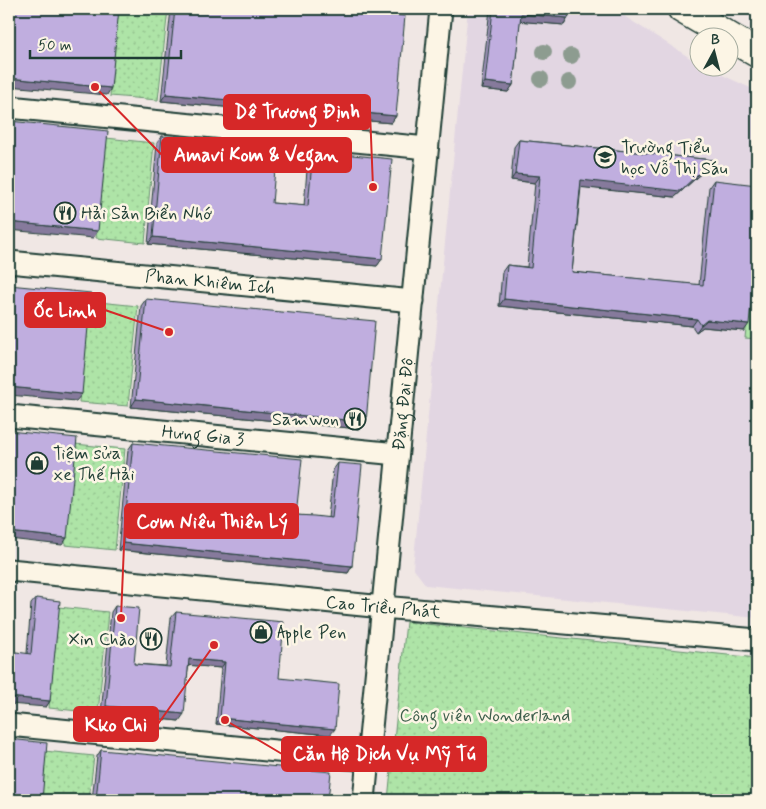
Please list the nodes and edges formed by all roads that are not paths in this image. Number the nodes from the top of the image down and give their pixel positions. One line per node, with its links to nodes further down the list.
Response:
1 (441, 9): 5 (street, Đặng Đại Độ)
2 (682, 9): 3 (street)
3 (757, 53)
4 (9, 107): 5 (street)
5 (427, 148): 7 (street, Đặng Đại Độ)
6 (9, 262): 7 (street, Phan Khiêm Ích)
7 (413, 301): 9 (street, Đặng Đại Độ)
8 (9, 416): 9 (street, Hưng Gia 3)
9 (398, 454): 11 (street, Đặng Đại Độ)
10 (9, 570): 11 (street, Cao Triều Phát)
11 (383, 607): 12 (street, Cao Triều Phát); 14 (street, Đặng Đại Độ)
12 (757, 640)
13 (9, 725): 14 (street)
14 (368, 760): 15 (street, Đặng Đại Độ)
15 (364, 800)

